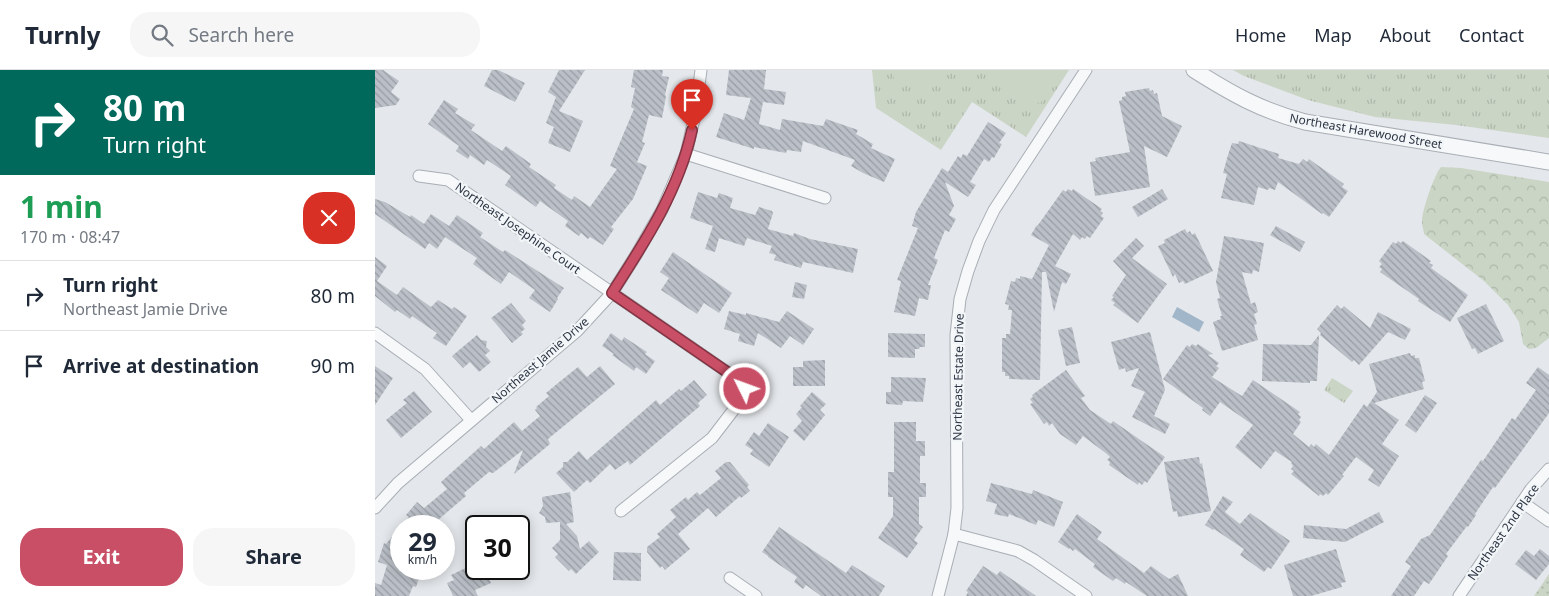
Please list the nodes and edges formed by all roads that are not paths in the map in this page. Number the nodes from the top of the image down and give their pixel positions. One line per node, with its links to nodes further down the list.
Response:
1 (701, 70): 4 (street, Northeast Jamie Drive)
2 (1086, 70): 16 (street, Northeast Estate Drive)
3 (1194, 70): 5 (street, Northeast Harewood Street)
4 (686, 154): 7 (street); 8 (street, Northeast Jamie Drive)
5 (1549, 162)
6 (419, 176): 8 (street, Northeast Josephine Court)
7 (825, 198)
8 (612, 293): 10 (street, Northeast Jamie Drive); 14 (street, Northeast Josephine Court)
9 (375, 332): 10 (street)
10 (471, 420): 13 (street, Northeast Jamie Drive)
11 (1549, 469): 12 (street, Northeast 2nd Place)
12 (1522, 502): 15 (street); 21 (street, Northeast 2nd Place)
13 (375, 508)
14 (621, 511)
15 (1549, 521)
16 (954, 534): 19 (street, Northeast Estate Drive); 20 (street)
17 (730, 578): 18 (street)
18 (756, 596)
19 (938, 596)
20 (1086, 596)
21 (1459, 596)

